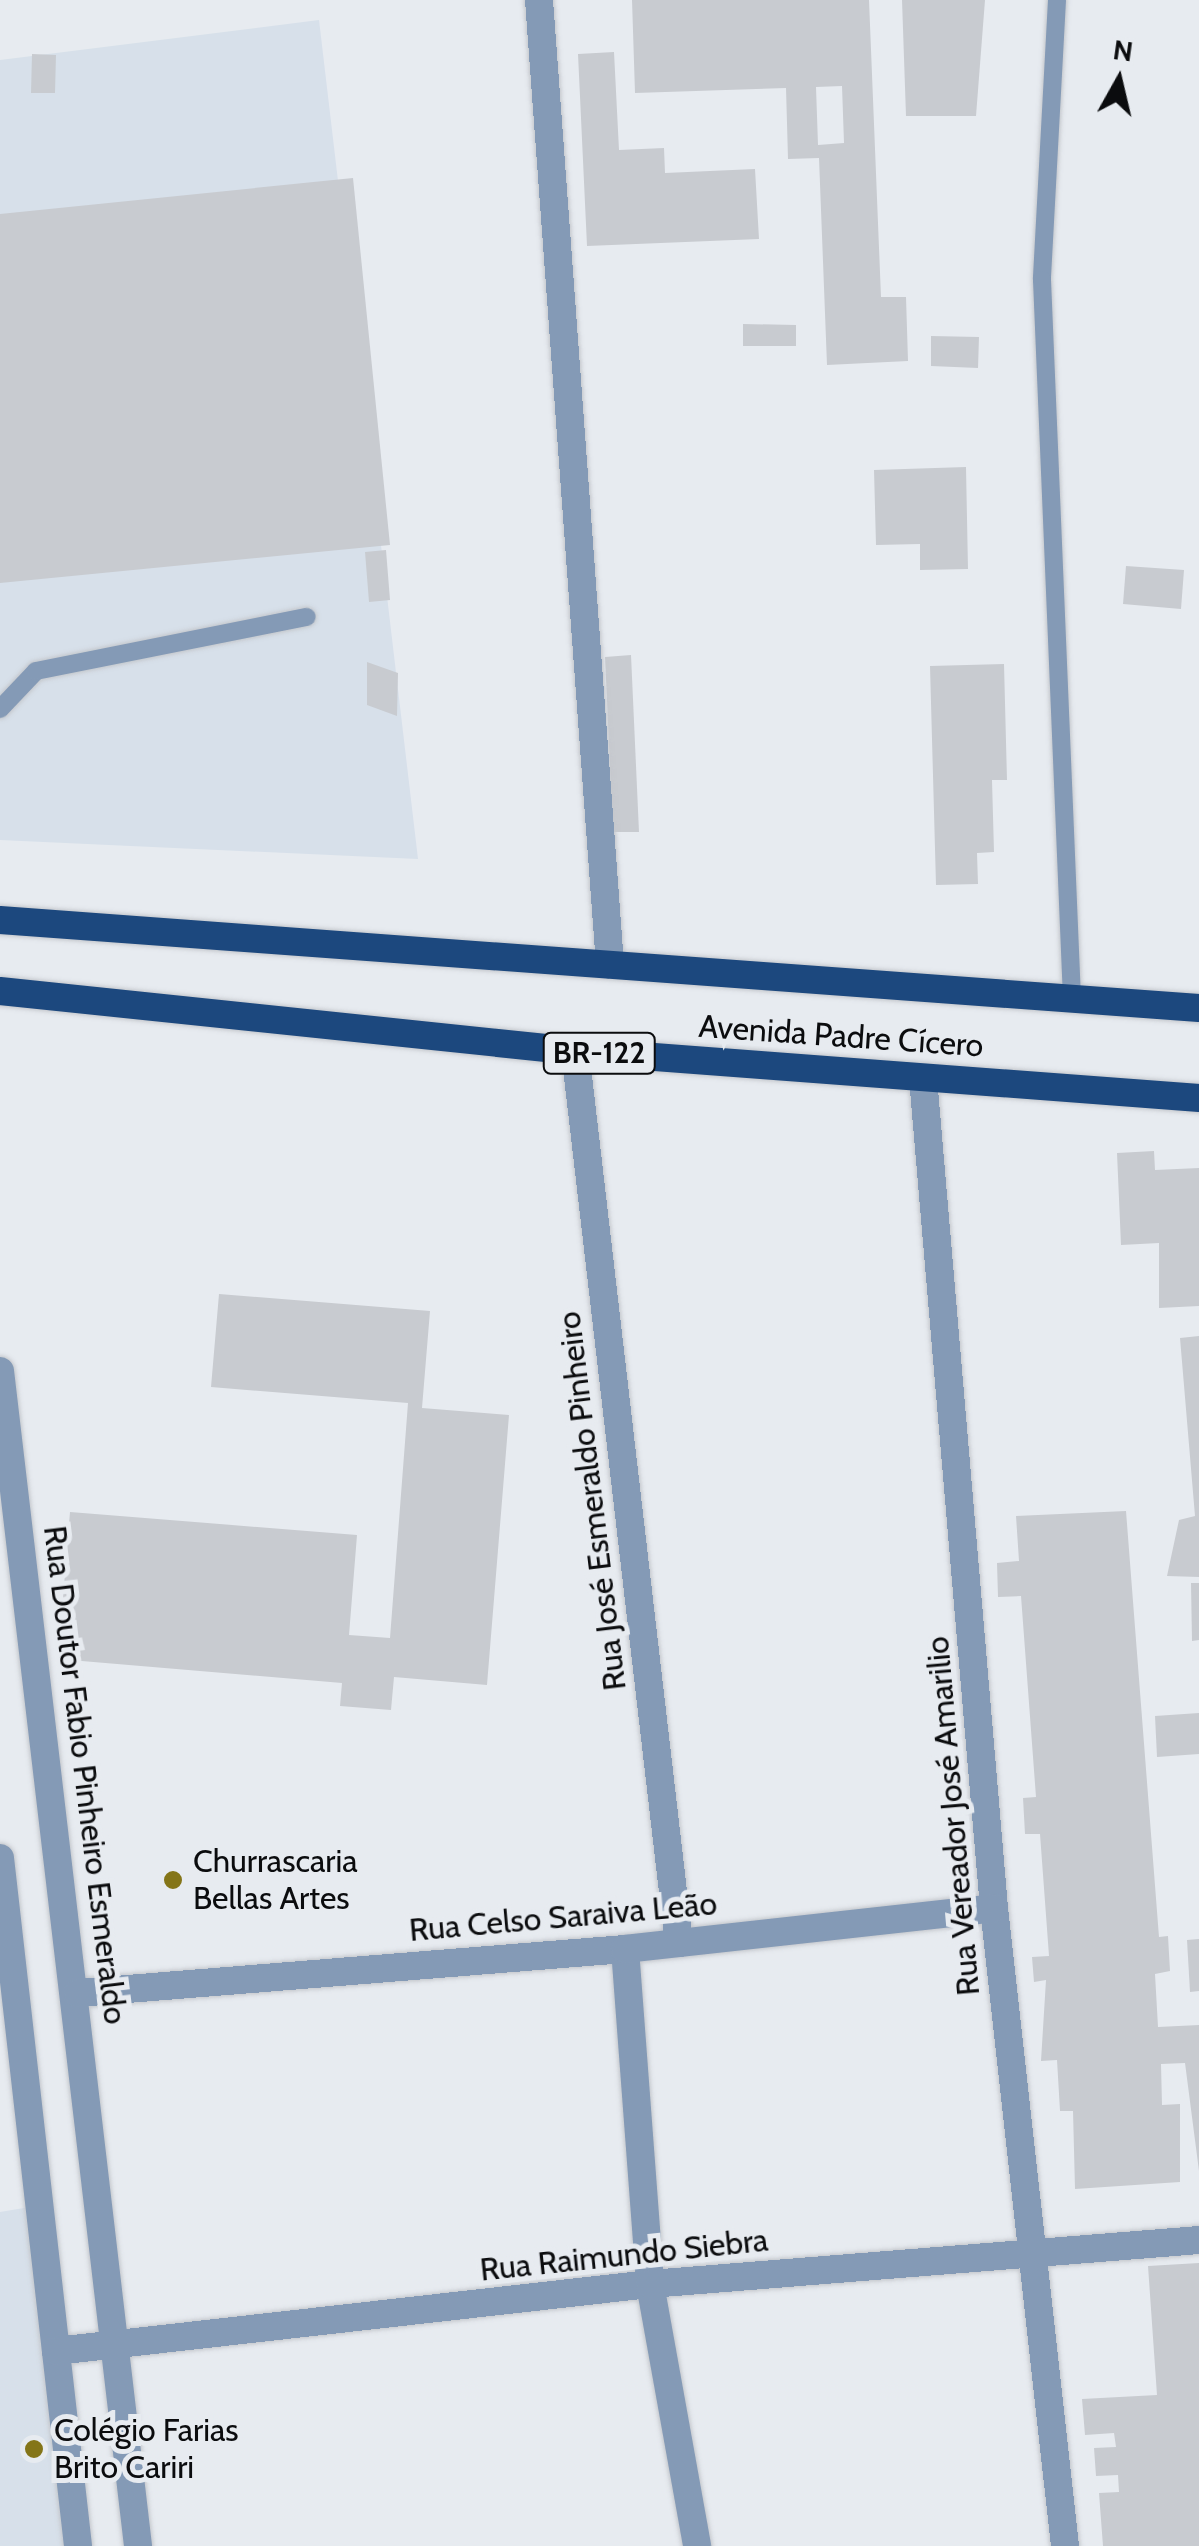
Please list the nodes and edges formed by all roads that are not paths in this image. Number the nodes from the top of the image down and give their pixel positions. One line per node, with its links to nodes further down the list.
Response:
1 (539, 0): 6 (street)
2 (1056, 0): 8 (lane)
3 (307, 617): 4 (lane)
4 (0, 709)
5 (0, 920): 6 (highway, Avenida Padre Cícero)
6 (610, 964): 8 (highway, Avenida Padre Cícero)
7 (0, 991): 10 (highway, Avenida Padre Cícero / BR-122)
8 (1072, 999): 9 (highway, Avenida Padre Cícero)
9 (1199, 1008)
10 (575, 1051): 11 (highway, Avenida Padre Cícero / BR-122); 17 (street, Rua José Esmeraldo Pinheiro)
11 (924, 1078): 12 (highway, Avenida Padre Cícero / BR-122); 16 (street, Rua Vereador José Amarilio)
12 (1199, 1098)
13 (0, 1371): 14 (street, Rua Doutor Fabio Pinheiro Esmeraldo)
14 (3, 1419): 19 (street, Rua Doutor Fabio Pinheiro Esmeraldo)
15 (0, 1858): 24 (street)
16 (994, 1908): 17 (street, Rua Celso Saraiva Leão); 21 (street, Rua Vereador José Amarilio)
17 (679, 1943): 18 (street, Rua Celso Saraiva Leão)
18 (624, 1949): 19 (street, Rua Celso Saraiva Leão); 22 (street)
19 (78, 1992): 23 (street, Rua Doutor Fabio Pinheiro Esmeraldo)
20 (1199, 2240): 21 (street, Rua Raimundo Siebra)
21 (1034, 2257): 22 (street, Rua Raimundo Siebra); 28 (street, Rua Vereador José Amarilio)
22 (650, 2284): 23 (street, Rua Raimundo Siebra); 27 (street)
23 (114, 2347): 24 (street, Rua Raimundo Siebra); 26 (street, Rua Doutor Fabio Pinheiro Esmeraldo)
24 (56, 2351): 25 (street)
25 (78, 2546)
26 (138, 2546)
27 (697, 2546)
28 (1066, 2546)

